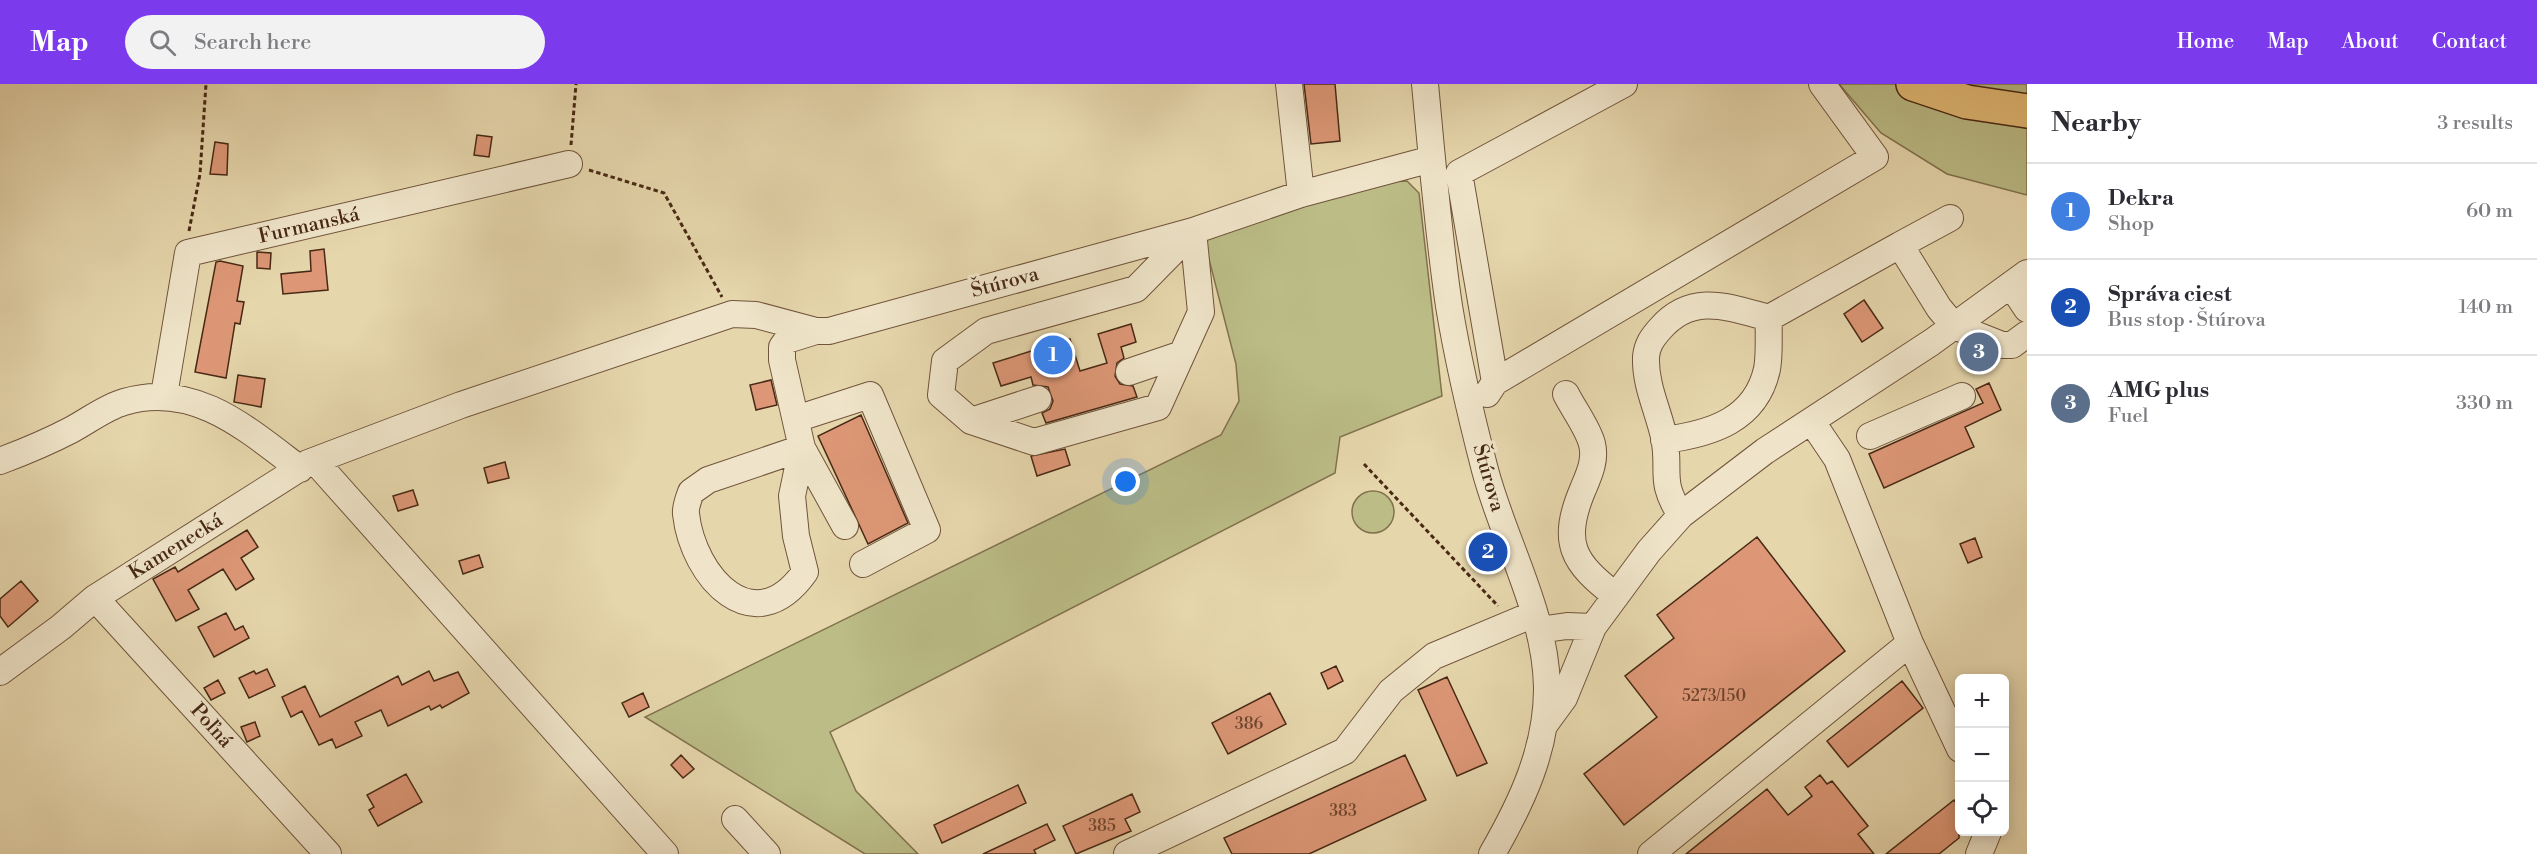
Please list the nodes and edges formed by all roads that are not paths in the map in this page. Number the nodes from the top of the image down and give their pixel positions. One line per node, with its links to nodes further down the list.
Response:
1 (1289, 84): 9 (street)
2 (1425, 84): 7 (street, Štúrova)
3 (1624, 84): 21 (street)
4 (1822, 84): 21 (street)
5 (1913, 84): 6 (highway)
6 (2027, 111)
7 (1432, 159): 9 (street, Štúrova); 26 (street, Štúrova)
8 (569, 164): 23 (street, Furmanská)
9 (1301, 194): 11 (street, Štúrova)
10 (1950, 218): 12 (street)
11 (1193, 231): 17 (street, Štúrova); 19 (street); 28 (street, Štúrova)
12 (1900, 244): 15 (street); 16 (street)
13 (2019, 279): 14 (street); 16 (street)
14 (2027, 309)
15 (1769, 318): 31 (street); 31 (street)
16 (1954, 326): 18 (street); 29 (street)
17 (816, 331): 27 (street, Štúrova); 34 (street, Kamenecká)
18 (2027, 334)
19 (1182, 354): 20 (street); 28 (street)
20 (1129, 372)
21 (1495, 382): 26 (street)
22 (1566, 394): 38 (street)
23 (164, 395): 33 (street); 34 (street)
24 (1962, 396): 30 (street)
25 (1038, 399): 28 (street)
26 (1472, 418): 40 (street, Štúrova)
27 (796, 419): 32 (street); 37 (street)
28 (971, 421)
29 (1812, 422): 35 (street); 42 (street)
30 (1870, 436)
31 (1664, 440): 35 (street)
32 (802, 448): 32 (street); 36 (street)
33 (0, 461)
34 (307, 465): 39 (street, Kamenecká); 49 (street)
35 (1681, 515): 38 (street)
36 (845, 526)
37 (863, 564)
38 (1616, 596): 41 (street)
39 (95, 598): 43 (street, Kamenecká); 48 (street, Poľná)
40 (1533, 629): 41 (street); 44 (street, Štúrova); 51 (street)
41 (1590, 634): 44 (street)
42 (1910, 643): 45 (street); 53 (street)
43 (0, 672)
44 (1544, 727): 52 (street, Štúrova)
45 (1955, 740)
46 (735, 819): 50 (street)
47 (1986, 836): 54 (street)
48 (328, 854)
49 (665, 854)
50 (767, 854)
51 (1127, 854)
52 (1492, 854)
53 (1651, 854)
54 (1979, 854)

